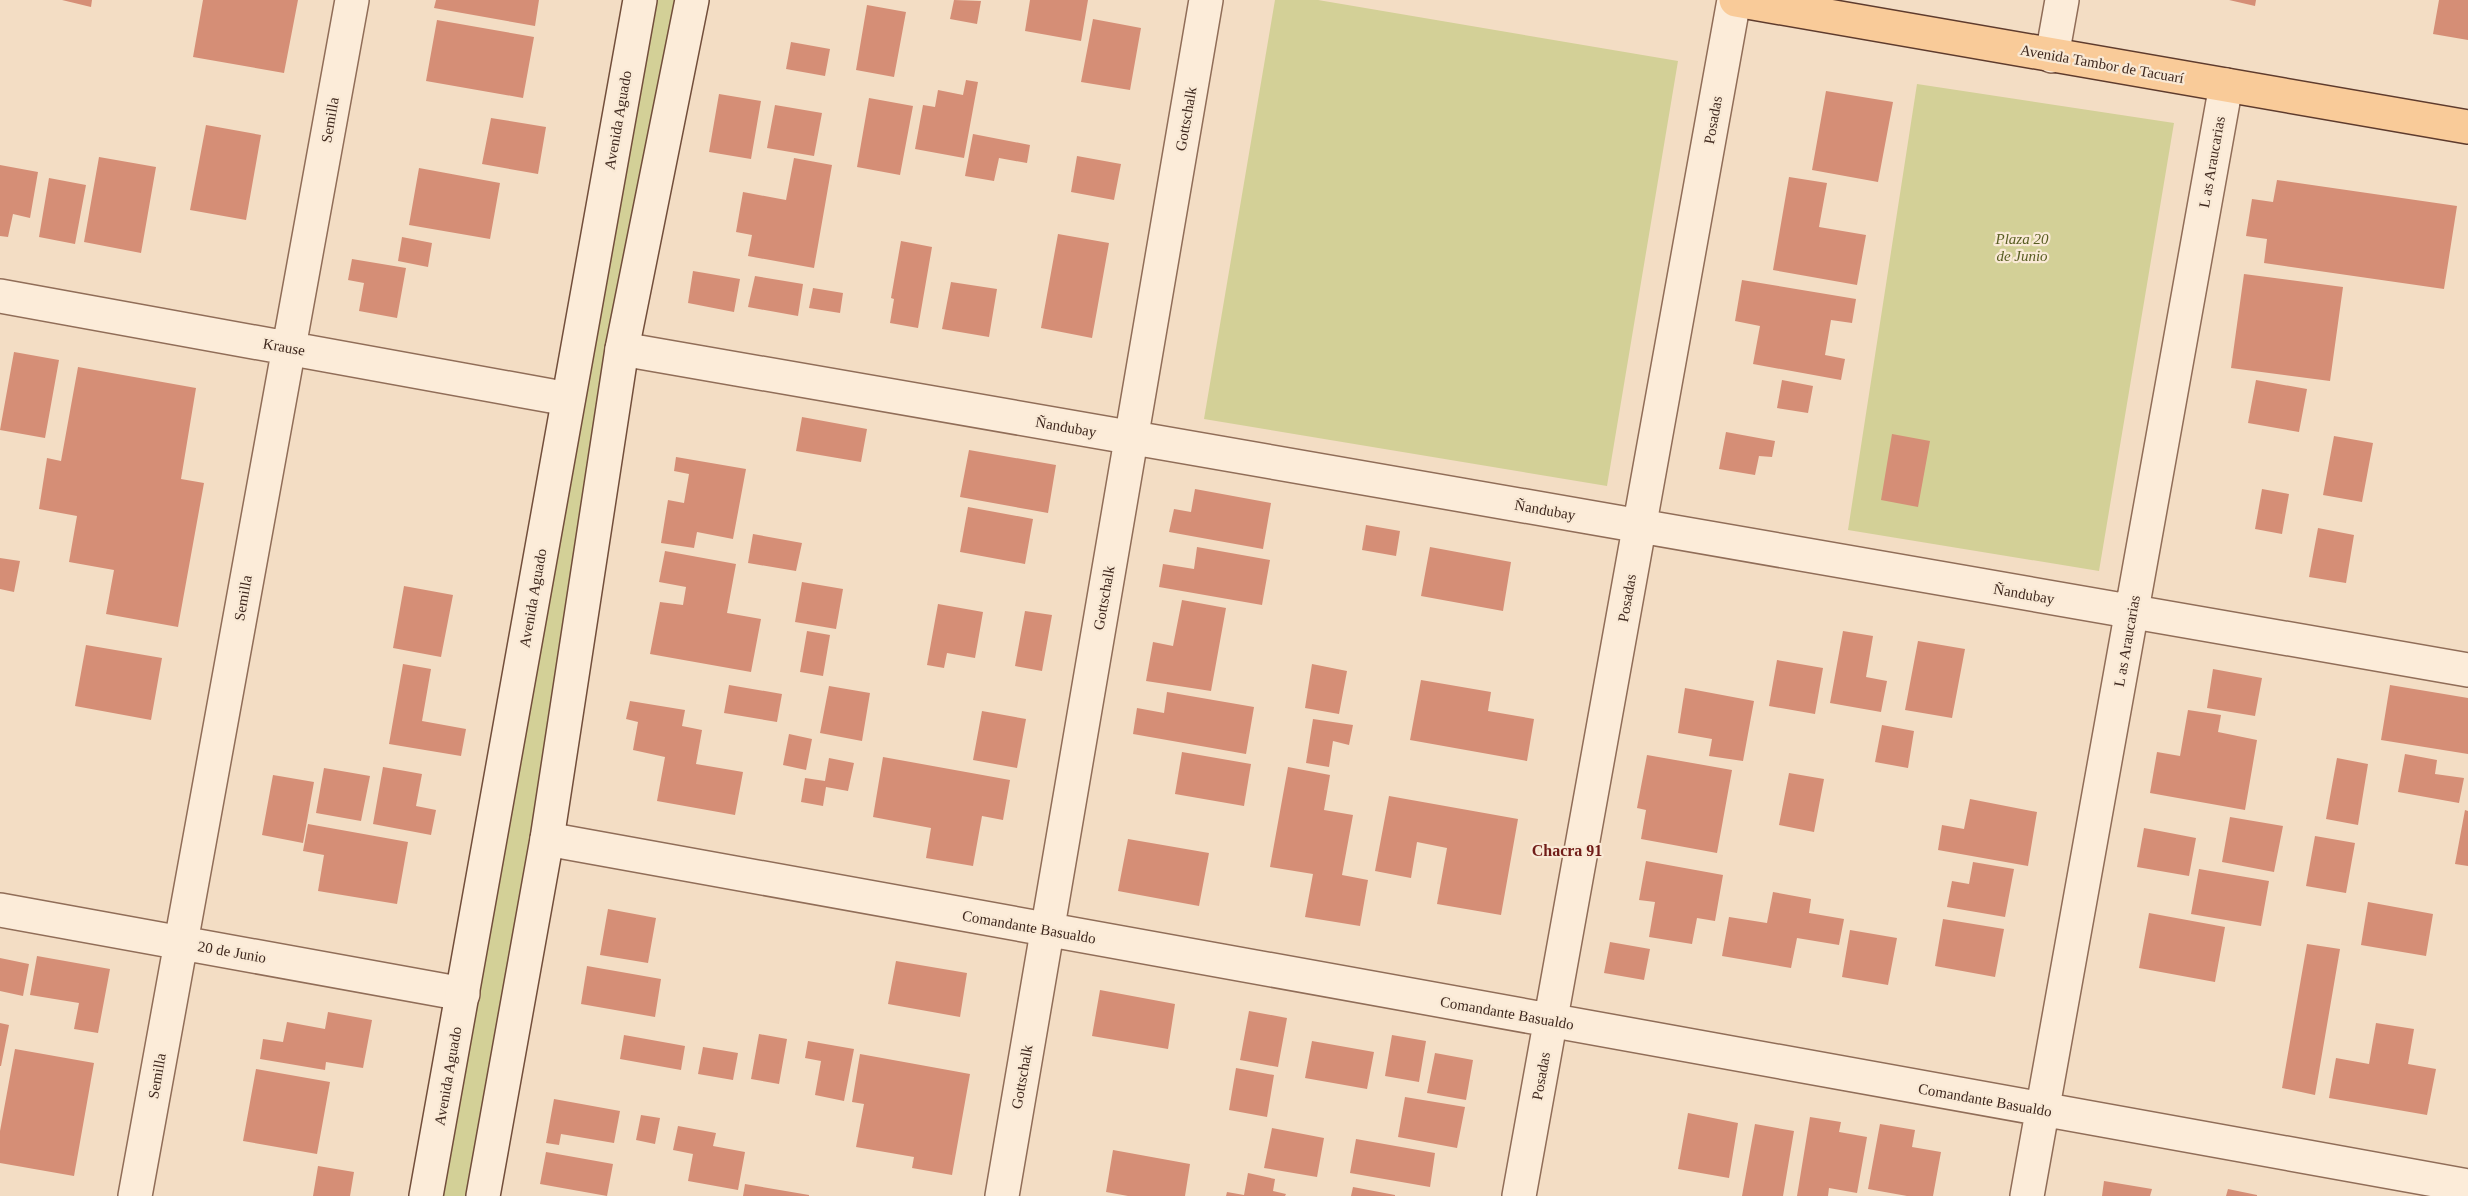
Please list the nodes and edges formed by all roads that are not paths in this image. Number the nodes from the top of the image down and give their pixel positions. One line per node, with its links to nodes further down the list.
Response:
1 (352, 0): 11 (street, Semilla)
2 (640, 0): 13 (street, Avenida Aguado)
3 (692, 0): 12 (street)
4 (1206, 0): 14 (street, Gottschalk)
5 (1735, 0): 7 (main road, Avenida Tambor de Tacuarí); 15 (street, Posadas)
6 (2062, 0): 7 (street)
7 (2052, 56): 8 (main road, Avenida Tambor de Tacuarí)
8 (2226, 85): 9 (main road, Avenida Tambor de Tacuarí); 16 (street, L as Araucarias)
9 (2468, 128)
10 (0, 296): 11 (street, Krause)
11 (288, 348): 13 (street, Krause); 21 (street, Semilla)
12 (622, 349): 14 (street, Ñandubay); 18 (street)
13 (568, 399): 22 (street, Avenida Aguado)
14 (1131, 438): 15 (street, Ñandubay); 20 (street, Gottschalk)
15 (1640, 527): 16 (street, Ñandubay); 23 (street, Posadas)
16 (2132, 614): 17 (street, Ñandubay); 24 (street, L as Araucarias)
17 (2468, 670)
18 (546, 838): 20 (street, Comandante Basualdo); 28 (street)
19 (0, 910): 21 (street, 20 de Junio)
20 (1047, 930): 23 (street, Comandante Basualdo); 29 (street, Gottschalk)
21 (181, 942): 22 (street, 20 de Junio); 26 (street, Semilla)
22 (463, 994): 27 (street, Avenida Aguado)
23 (1551, 1021): 24 (street, Comandante Basualdo); 30 (street, Posadas)
24 (2043, 1111): 25 (street, Comandante Basualdo); 31 (street, L as Araucarias)
25 (2468, 1186)
26 (135, 1196)
27 (426, 1196)
28 (483, 1196)
29 (1002, 1196)
30 (1519, 1196)
31 (2027, 1196)

